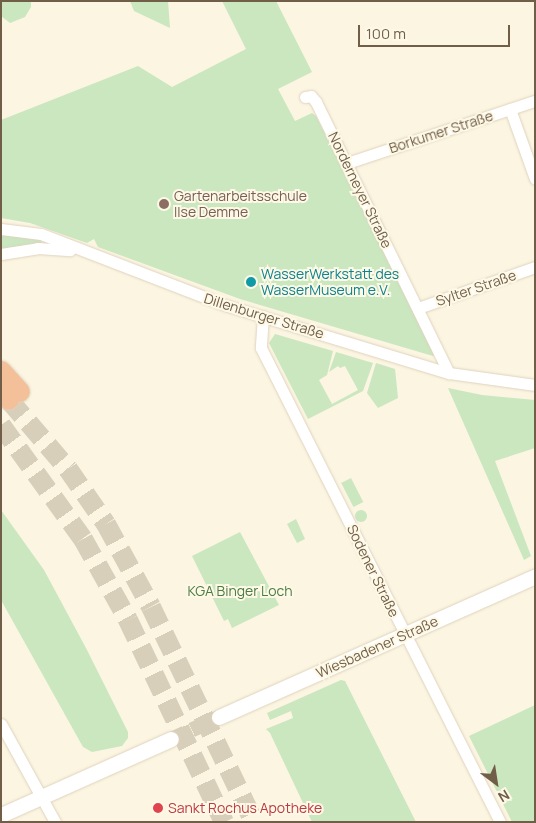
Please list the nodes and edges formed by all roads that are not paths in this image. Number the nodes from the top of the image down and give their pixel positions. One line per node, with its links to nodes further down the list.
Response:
1 (305, 97): 4 (street, Norderneyer Straße)
2 (535, 101): 3 (street, Borkumer Straße)
3 (510, 109): 4 (street, Borkumer Straße); 5 (street)
4 (347, 163): 10 (street, Norderneyer Straße)
5 (535, 179)
6 (1, 229): 7 (street, Dillenburger Straße)
7 (82, 252): 8 (street, Dillenburger Straße); 11 (street, Dillenburger Straße)
8 (1, 254)
9 (535, 268): 10 (street, Sylter Straße)
10 (418, 308): 13 (street, Norderneyer Straße)
11 (263, 316): 13 (street, Dillenburger Straße); 17 (street, Sodener Straße)
12 (1, 371): 15 (highway)
13 (449, 373): 14 (street, Dillenburger Straße)
14 (535, 385)
15 (10, 395)
16 (535, 576): 17 (street, Wiesbadener Straße)
17 (405, 634): 18 (street, Wiesbadener Straße); 24 (street, Sodener Straße)
18 (219, 717)
19 (1, 724): 21 (street)
20 (171, 739): 21 (street)
21 (42, 797): 22 (street); 23 (street)
22 (1, 815)
23 (55, 822)
24 (500, 822)

